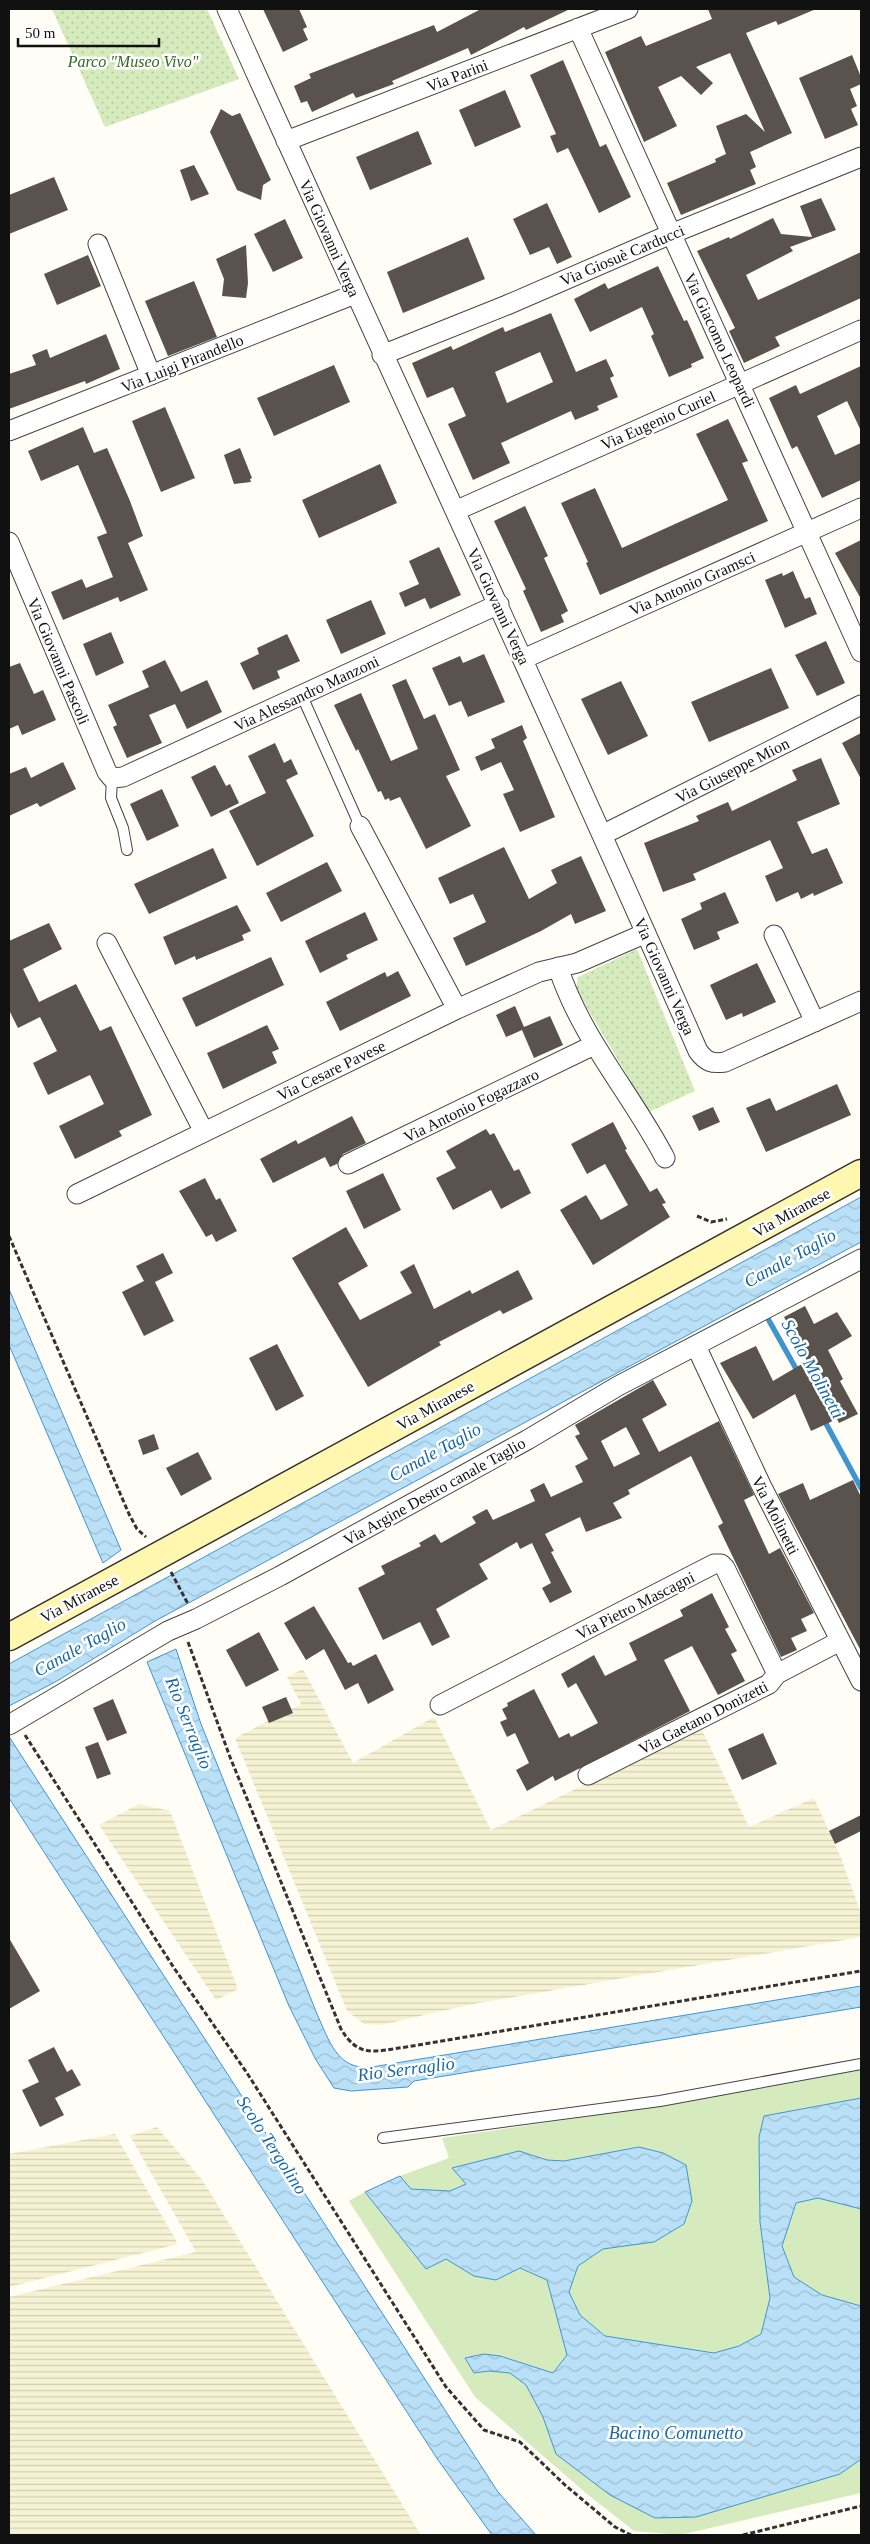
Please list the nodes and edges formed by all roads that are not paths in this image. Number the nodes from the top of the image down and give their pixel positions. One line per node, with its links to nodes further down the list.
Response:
1 (227, 9): 4 (street, Via Giovanni Verga)
2 (628, 9): 3 (street, Via Parini)
3 (578, 28): 4 (street, Via Parini); 6 (street, Via Giacomo Leopardi)
4 (286, 141): 8 (street, Via Giovanni Verga)
5 (861, 157): 6 (street, Via Giosuè Carducci)
6 (671, 234): 10 (street, Via Giosuè Carducci); 12 (street, Via Giacomo Leopardi)
7 (98, 244): 11 (street)
8 (355, 294): 10 (street, Via Giovanni Verga); 11 (street, Via Luigi Pirandello)
9 (861, 330): 12 (street, Via Eugenio Curiel)
10 (382, 355): 15 (street, Via Giovanni Verga)
11 (151, 376): 13 (street, Via Luigi Pirandello)
12 (740, 384): 15 (street, Via Eugenio Curiel); 16 (street, Via Giacomo Leopardi)
13 (9, 431)
14 (861, 508): 16 (street, Via Antonio Gramsci)
15 (455, 511): 18 (street, Via Giovanni Verga)
16 (807, 532): 19 (street, Via Giacomo Leopardi); 20 (street, Via Antonio Gramsci)
17 (9, 542): 23 (street, Via Giovanni Pascoli)
18 (499, 604): 20 (street, Via Giovanni Verga); 21 (street, Via Alessandro Manzoni)
19 (861, 652)
20 (523, 659): 25 (street, Via Giovanni Verga)
21 (302, 696): 23 (street, Via Alessandro Manzoni); 24 (lane)
22 (861, 705): 25 (street, Via Giuseppe Mion)
23 (112, 778): 26 (lane)
24 (360, 826): 32 (street)
25 (602, 834): 27 (street, Via Giovanni Verga)
26 (127, 850)
27 (646, 933): 30 (street, Via Cesare Pavese); 33 (street, Via Giovanni Verga)
28 (774, 934): 33 (street)
29 (107, 943): 35 (street)
30 (558, 967): 32 (street, Via Cesare Pavese); 34 (street)
31 (861, 1001): 33 (street)
32 (457, 1009): 35 (street, Via Cesare Pavese)
33 (815, 1022)
34 (594, 1045): 36 (street); 37 (street, Via Antonio Fogazzaro)
35 (204, 1132): 39 (street, Via Cesare Pavese)
36 (665, 1158)
37 (348, 1164)
38 (861, 1173): 42 (main road, Via Miranese)
39 (77, 1194)
40 (861, 1259): 41 (street, Via Argine Destro canale Taglio)
41 (696, 1346): 43 (street, Via Molinetti); 47 (street, Via Argine Destro canale Taglio)
42 (9, 1637)
43 (840, 1641): 44 (street, Via Gaetano Donizetti); 45 (street, Via Molinetti)
44 (777, 1674): 46 (street, Via Pietro Mascagni); 48 (street, Via Gaetano Donizetti)
45 (861, 1681)
46 (440, 1705)
47 (12, 1723)
48 (588, 1775)
49 (861, 2064): 50 (lane)
50 (383, 2138)

